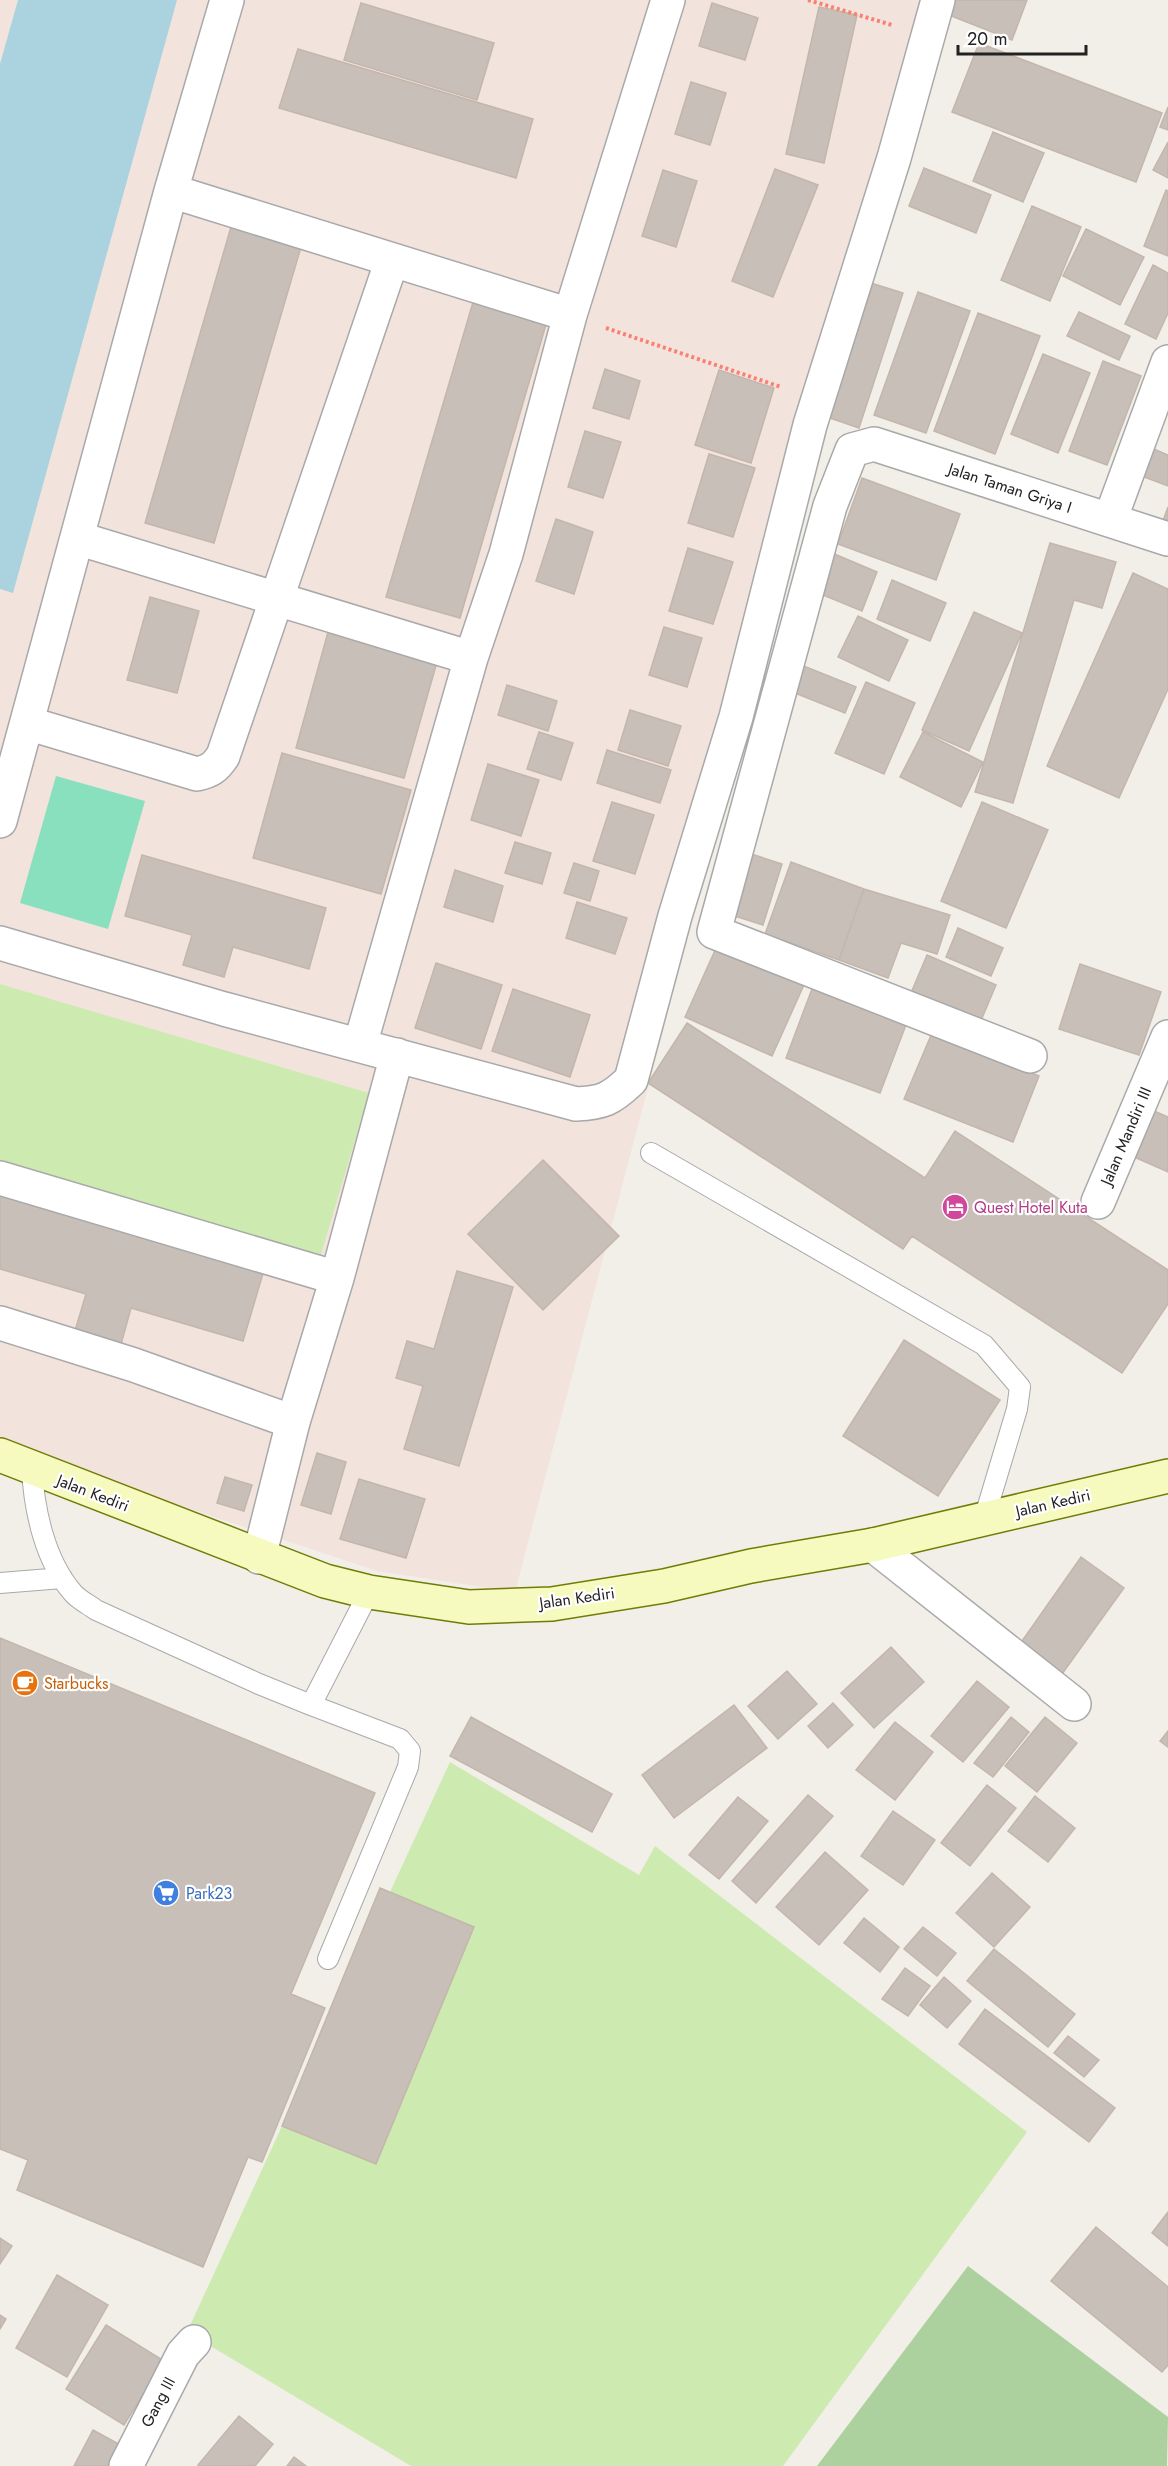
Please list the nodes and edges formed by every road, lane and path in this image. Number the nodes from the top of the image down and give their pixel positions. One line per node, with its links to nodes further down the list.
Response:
1 (227, 0): 6 (street)
2 (668, 0): 8 (street)
3 (808, 0): 5 (path)
4 (938, 0): 5 (street)
5 (930, 36): 10 (street)
6 (171, 191): 7 (street); 14 (street)
7 (392, 260): 8 (street); 16 (street)
8 (570, 315): 10 (path); 17 (street)
9 (1168, 362): 13 (street)
10 (819, 399): 11 (street)
11 (792, 497): 12 (street); 23 (street)
12 (830, 506): 13 (street, Jalan Taman Griya I); 24 (street)
13 (1110, 520): 15 (street, Jalan Taman Griya I)
14 (77, 538): 16 (street); 18 (street)
15 (1168, 539)
16 (277, 599): 17 (street); 18 (street)
17 (471, 658): 22 (street)
18 (27, 723): 19 (street)
19 (0, 821)
20 (0, 943): 22 (street)
21 (1168, 1037): 27 (street, Jalan Mandiri III)
22 (360, 1046): 23 (street)
23 (397, 1055): 28 (street)
24 (1030, 1056)
25 (651, 1153): 34 (lane)
26 (0, 1178): 28 (street)
27 (1098, 1202)
28 (337, 1278): 30 (street)
29 (0, 1323): 30 (street)
30 (293, 1422): 36 (street)
31 (0, 1455): 32 (main road, Jalan Kediri)
32 (32, 1469): 36 (main road, Jalan Kediri); 37 (lane)
33 (1168, 1476): 34 (main road, Jalan Kediri)
34 (984, 1519): 35 (main road, Jalan Kediri)
35 (873, 1545): 39 (main road, Jalan Kediri); 40 (street)
36 (260, 1557): 39 (main road, Jalan Kediri)
37 (62, 1578): 38 (lane); 41 (lane)
38 (0, 1583)
39 (369, 1592): 41 (lane)
40 (1074, 1704)
41 (311, 1705): 42 (lane)
42 (328, 1959)
43 (194, 2342): 44 (street, Gang III)
44 (126, 2466)

